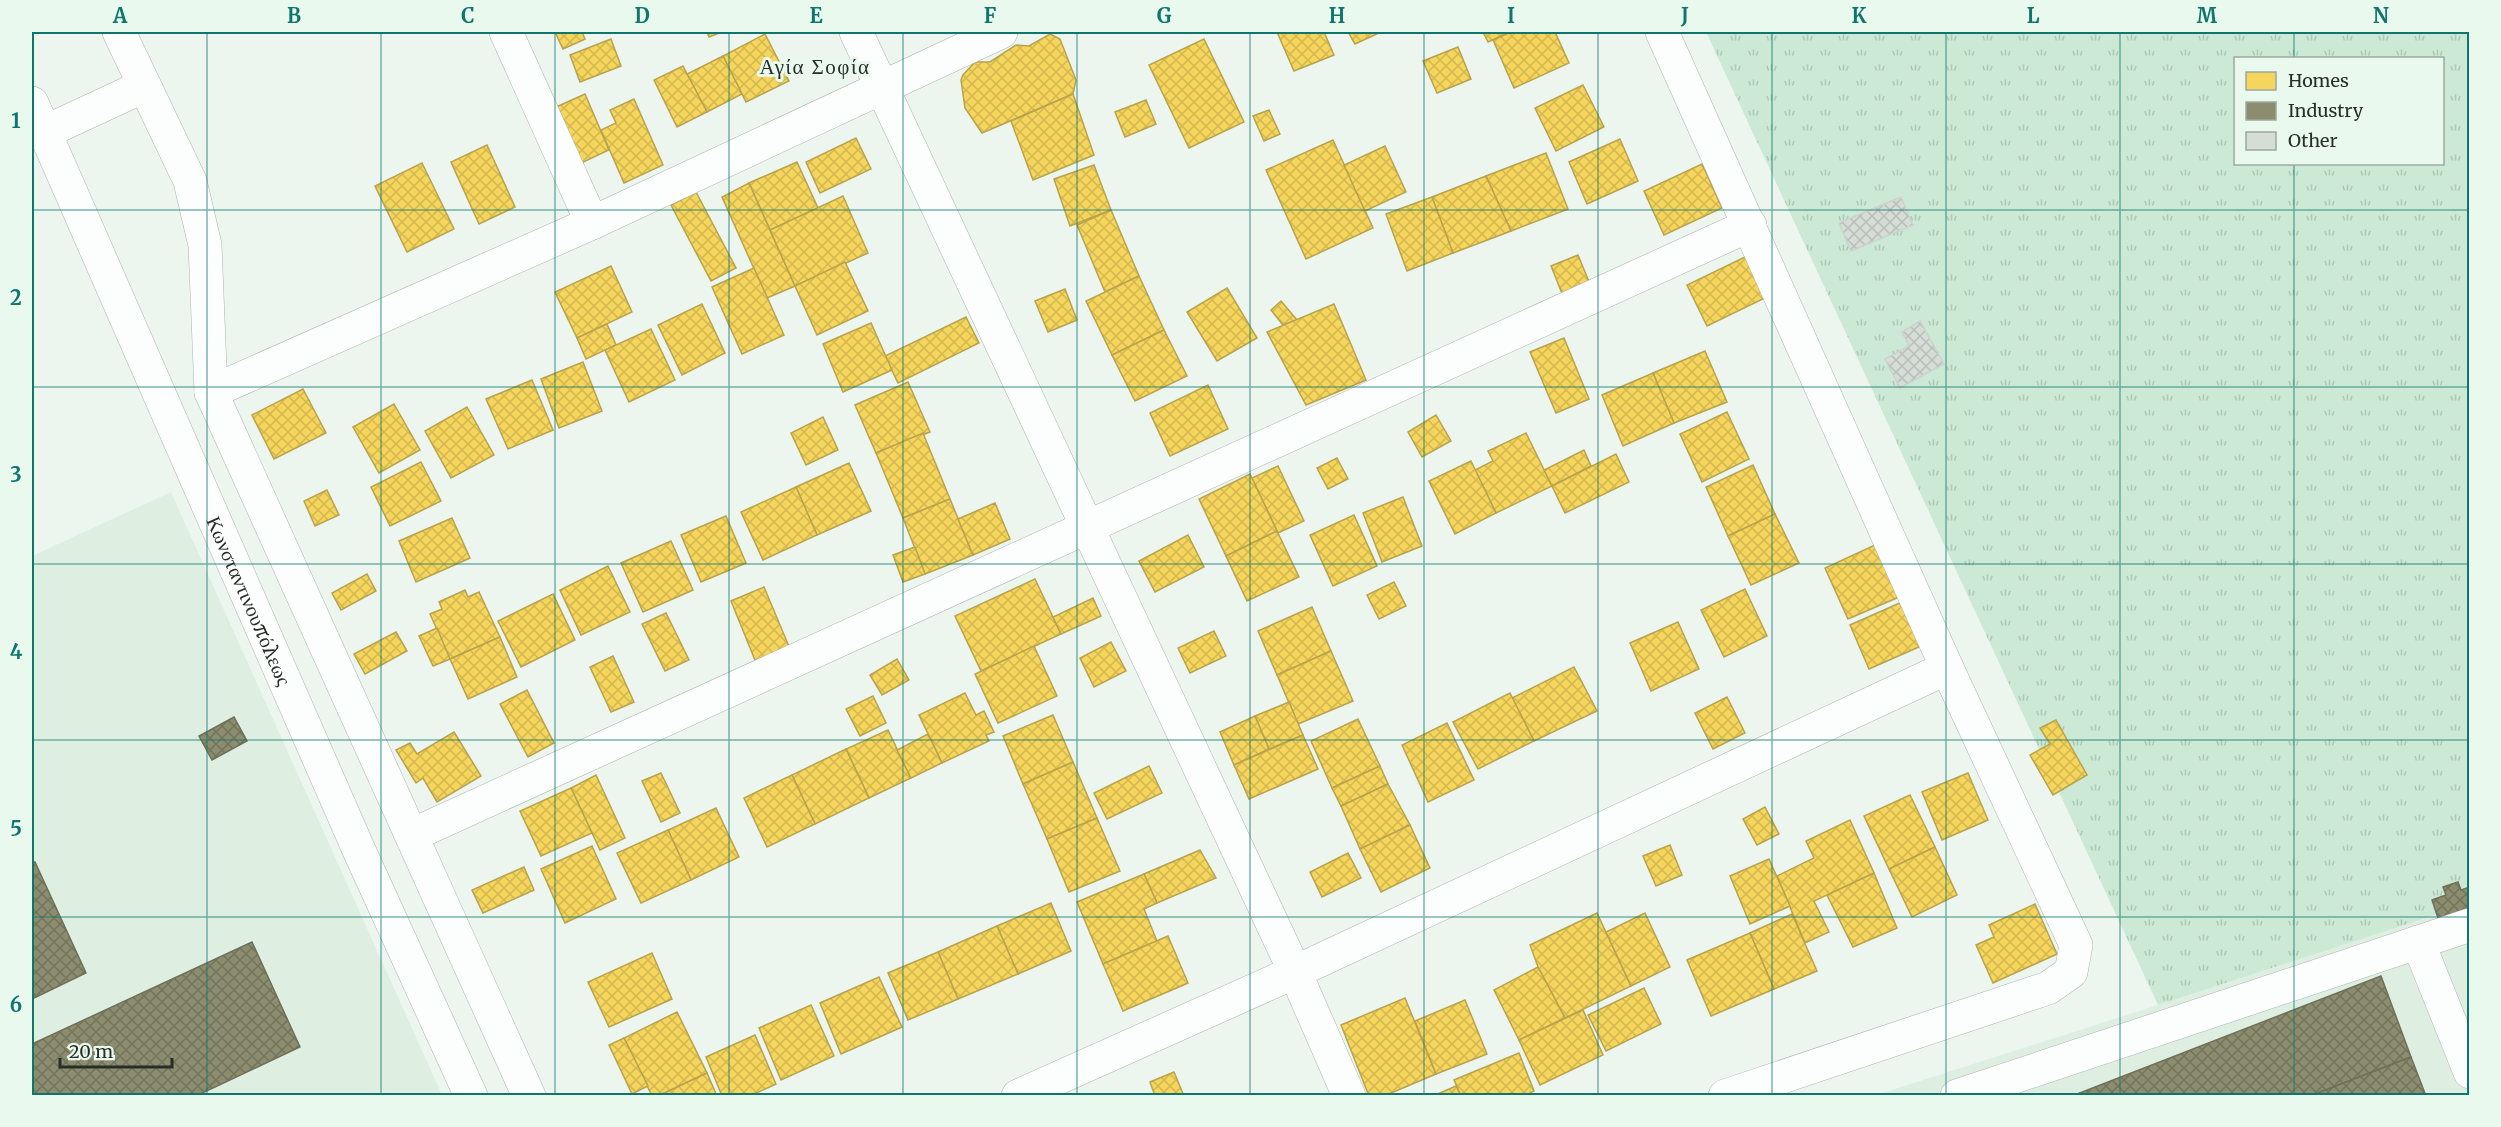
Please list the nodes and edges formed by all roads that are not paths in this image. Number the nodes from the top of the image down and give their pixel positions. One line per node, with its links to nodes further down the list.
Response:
1 (119, 32): 6 (street)
2 (506, 32): 9 (street)
3 (856, 32): 7 (street)
4 (1001, 32): 7 (street)
5 (1662, 32): 10 (street)
6 (144, 86): 8 (street); 11 (street)
7 (881, 86): 9 (street); 12 (street)
8 (38, 117): 19 (street, Κωνσταντινουπόλεως)
9 (592, 223): 11 (street)
10 (1750, 225): 12 (street); 13 (street)
11 (211, 392): 14 (street)
12 (1087, 527): 14 (street); 17 (street)
13 (1947, 668): 17 (street); 23 (street)
14 (412, 835): 20 (street)
15 (2469, 925): 16 (street)
16 (2418, 942): 18 (street); 24 (street)
17 (1295, 972): 21 (street); 22 (street)
18 (2469, 1072)
19 (471, 1095)
20 (529, 1095)
21 (1018, 1095)
22 (1349, 1095)
23 (1725, 1095)
24 (1957, 1095)

